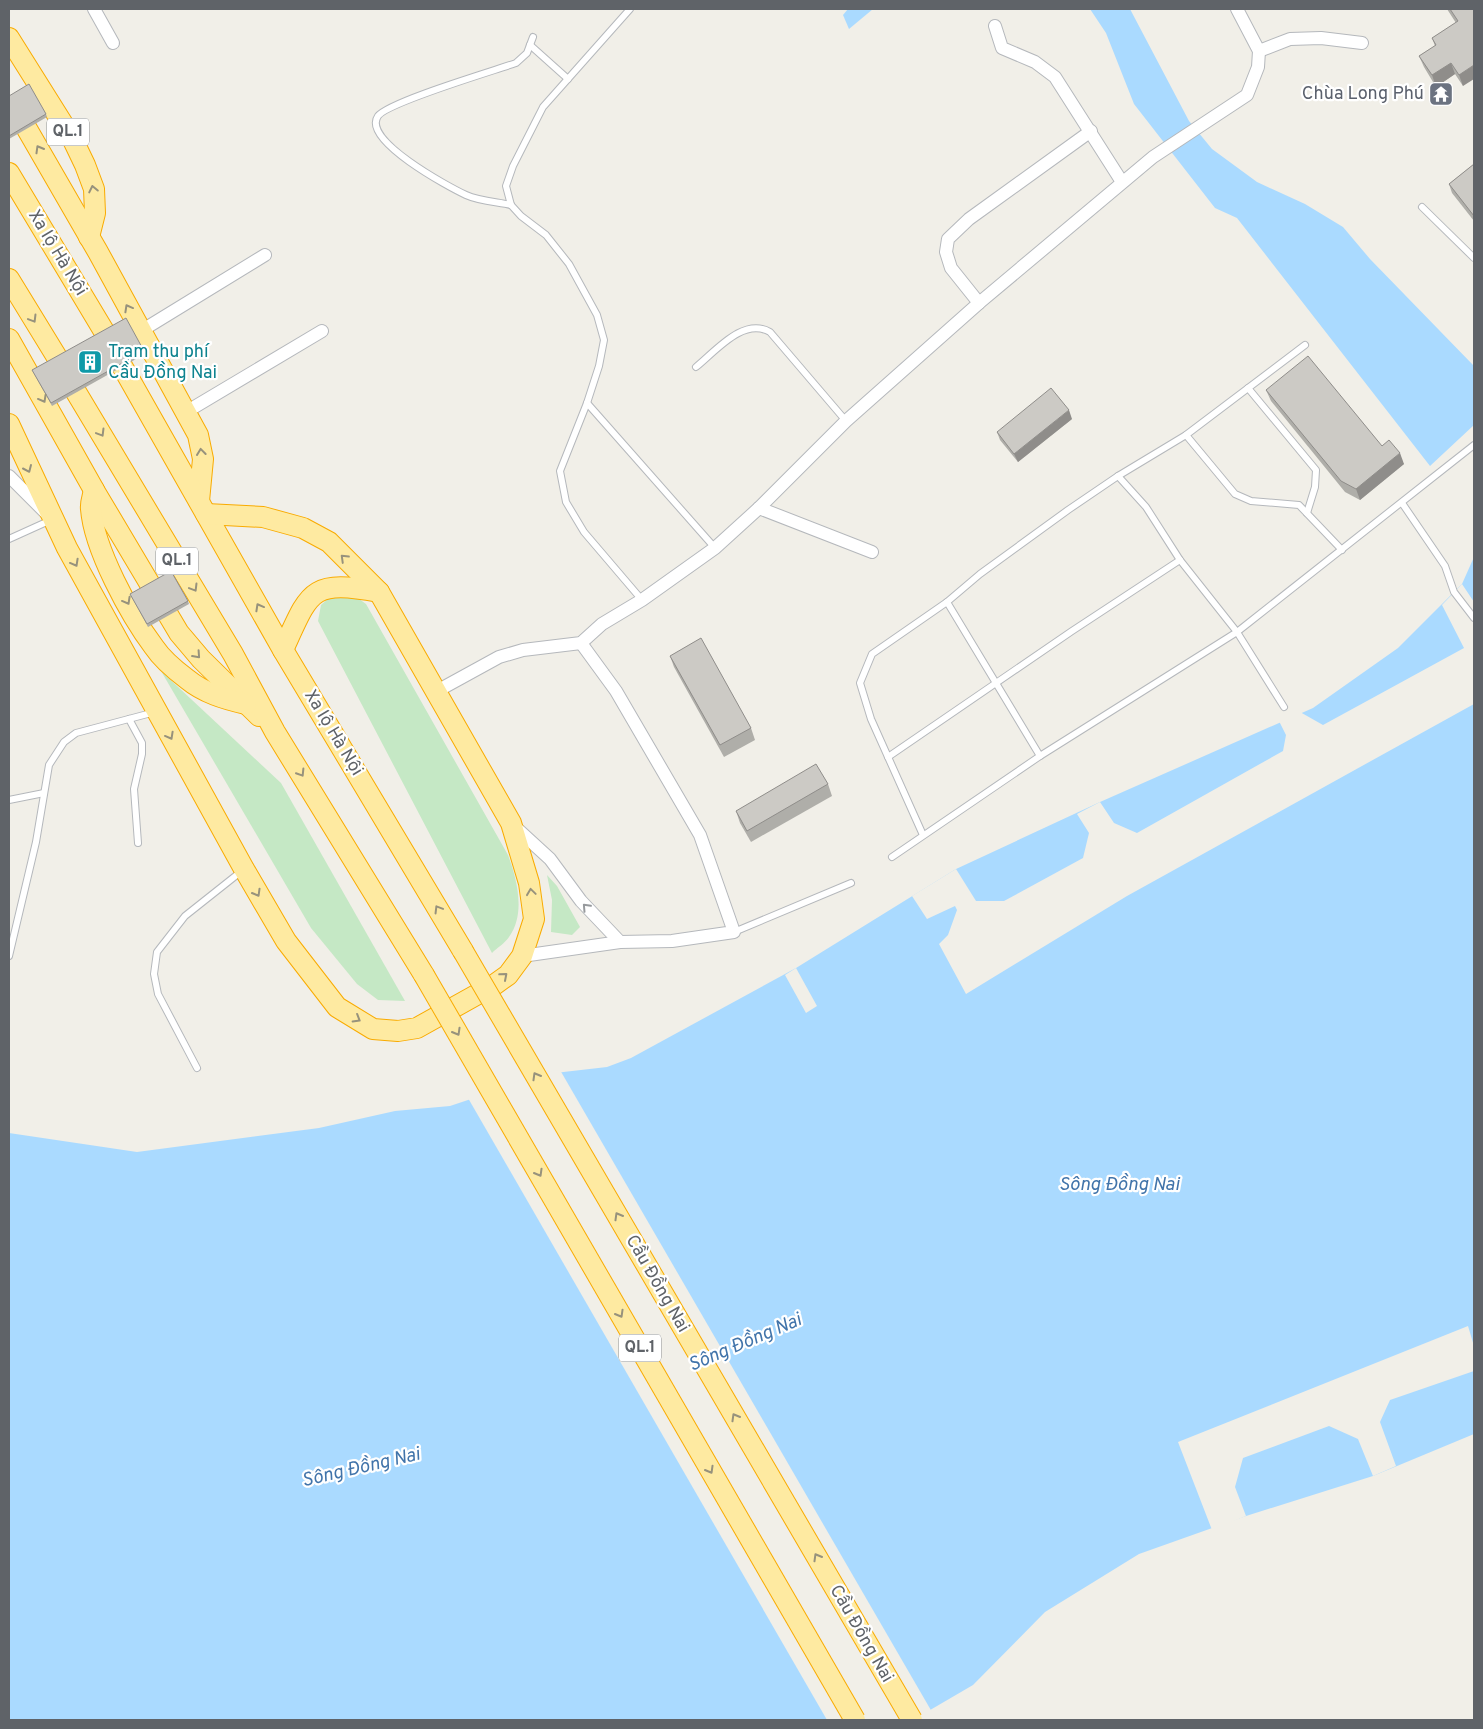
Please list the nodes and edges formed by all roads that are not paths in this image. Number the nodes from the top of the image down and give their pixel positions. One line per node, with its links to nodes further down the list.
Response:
1 (94, 9): 7 (street)
2 (630, 9): 11 (lane)
3 (1237, 9): 10 (street)
4 (995, 26): 13 (street)
5 (533, 37): 9 (lane)
6 (9, 38): 18 (highway, Xa lộ Hà Nội / QL.1, one-way to 6)
7 (113, 43)
8 (1362, 43): 10 (street)
9 (530, 45): 11 (lane); 16 (lane)
10 (1259, 50): 15 (street)
11 (568, 79): 16 (lane)
12 (27, 129): 18 (highway, Xa lộ Hà Nội / QL.1, one-way to 12)
13 (1091, 131): 15 (street); 22 (street)
14 (9, 173): 25 (highway, Xa lộ Hà Nội)
15 (1122, 182): 22 (street)
16 (511, 204): 34 (lane)
17 (1422, 207): 20 (lane)
18 (89, 237): 23 (highway, Xa lộ Hà Nội / QL.1, one-way to 18)
19 (265, 255): 23 (street)
20 (1474, 258)
21 (9, 279): 29 (highway, one-way to 29)
22 (979, 303): 36 (street)
23 (141, 331): 35 (highway, Xa lộ Hà Nội / QL.1)
24 (322, 331): 35 (street)
25 (105, 333)
26 (9, 339): 28 (highway, QL.1)
27 (1305, 345): 32 (lane)
28 (14, 358): 42 (highway, QL.1, one-way to 42)
29 (58, 359)
30 (122, 366): 44 (highway, Xa lộ Hà Nội / QL.1)
31 (696, 367): 36 (lane)
32 (1248, 388): 38 (lane); 46 (lane)
33 (76, 392): 66 (highway, QL.1, one-way to 66)
34 (587, 403): 49 (lane); 54 (lane)
35 (186, 412): 44 (highway, Xa lộ Hà Nội / QL.1, one-way to 35)
36 (846, 421): 45 (street)
37 (9, 424): 47 (highway, one-way to 47)
38 (1186, 435): 41 (lane); 46 (lane)
39 (1474, 445): 43 (lane)
40 (9, 476): 47 (street)
41 (1118, 476): 52 (lane); 55 (lane)
42 (94, 490): 62 (highway, QL.1, one-way to 62); 62 (highway, one-way to 62)
43 (1402, 503): 50 (lane); 56 (lane)
44 (203, 507): 53 (highway, one-way to 44); 59 (highway, Xa lộ Hà Nội / QL.1, one-way to 44)
45 (759, 508): 49 (street); 51 (street)
46 (1307, 513): 50 (lane)
47 (52, 519): 48 (lane); 64 (highway, one-way to 64)
48 (9, 539)
49 (715, 548): 54 (street)
50 (1342, 550): 57 (lane)
51 (872, 552)
52 (1180, 560): 57 (lane); 60 (lane)
53 (379, 592): 59 (highway); 61 (highway)
54 (642, 600): 58 (street)
55 (947, 602): 60 (lane); 68 (lane)
56 (1474, 618)
57 (1237, 632): 63 (lane); 67 (lane)
58 (581, 643): 61 (street); 77 (street)
59 (283, 650): 79 (highway, Xa lộ Hà Nội / QL.1, one-way to 59)
60 (996, 683): 67 (lane); 68 (lane)
61 (437, 691): 71 (highway)
62 (248, 705): 66 (highway, QL.1)
63 (1284, 707)
64 (156, 712): 65 (lane); 75 (highway, one-way to 75)
65 (129, 719): 69 (lane); 73 (lane)
66 (275, 732): 83 (highway, QL.1, one-way to 83, bridge)
67 (1040, 756): 72 (lane)
68 (888, 757): 72 (lane)
69 (44, 792): 70 (lane); 80 (lane)
70 (9, 800)
71 (510, 823): 78 (street, one-way to 71); 81 (highway, one-way to 71)
72 (923, 835): 74 (lane)
73 (138, 843)
74 (892, 857)
75 (244, 869): 81 (highway, one-way to 81); 82 (lane)
76 (851, 883): 77 (lane)
77 (734, 932): 78 (street)
78 (620, 942): 81 (street)
79 (463, 951): 84 (highway, Cầu Đồng Nai / QL.1, one-way to 79, bridge)
80 (9, 956)
81 (522, 956)
82 (197, 1068)
83 (855, 1720)
84 (912, 1720)

